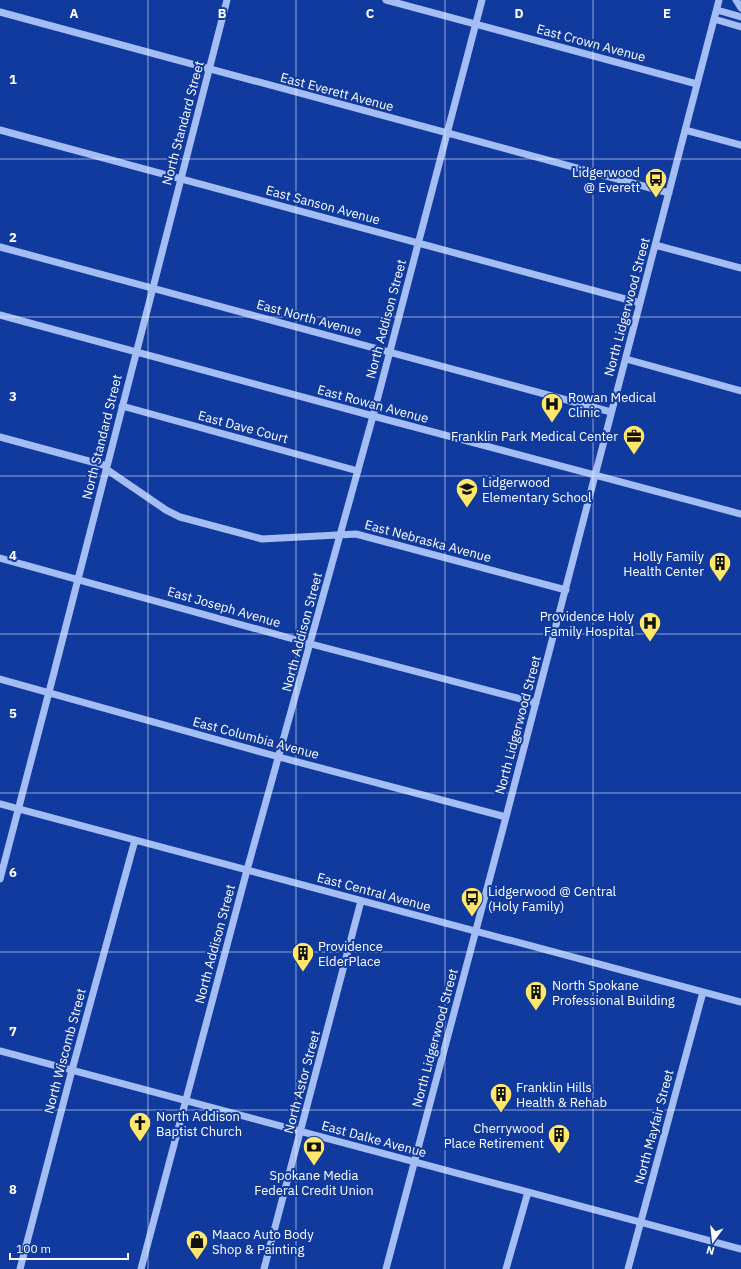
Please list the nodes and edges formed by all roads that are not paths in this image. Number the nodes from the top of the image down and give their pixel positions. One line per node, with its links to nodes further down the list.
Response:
1 (227, 0): 13 (street, North Standard Street)
2 (386, 0): 11 (street, East Crown Avenue)
3 (482, 0): 11 (street, North Addison Street)
4 (719, 0): 7 (street, North Lidgerwood Street)
5 (736, 0): 6 (street)
6 (741, 8)
7 (717, 10): 9 (street); 10 (street, North Lidgerwood Street)
8 (0, 12): 13 (street, East Everett Avenue)
9 (741, 17)
10 (714, 19): 12 (street); 14 (street, North Lidgerwood Street)
11 (476, 25): 14 (street, East Crown Avenue); 17 (street, North Addison Street)
12 (741, 26)
13 (209, 69): 17 (street, East Everett Avenue); 19 (street, North Standard Street)
14 (697, 84): 16 (street, North Lidgerwood Street)
15 (0, 130): 19 (street, East Sanson Avenue)
16 (685, 130): 18 (street); 20 (street, North Lidgerwood Street)
17 (447, 134): 20 (street, East Everett Avenue); 21 (street, North Addison Street)
18 (741, 145)
19 (181, 179): 21 (street, East Sanson Avenue); 25 (street, North Standard Street)
20 (669, 193): 22 (street, North Lidgerwood Street)
21 (418, 243): 26 (street, East Sanson Avenue); 29 (street, North Addison Street)
22 (655, 245): 24 (street); 26 (street, North Lidgerwood Street)
23 (0, 247): 25 (street, East North Avenue)
24 (741, 268)
25 (153, 288): 28 (street, North Standard Street); 29 (street, East North Avenue)
26 (640, 303): 30 (street, North Lidgerwood Street)
27 (0, 315): 28 (street, East Rowan Avenue)
28 (137, 351): 32 (street, North Standard Street); 34 (street, East Rowan Avenue)
29 (390, 353): 33 (street, East North Avenue); 34 (street, North Addison Street)
30 (626, 359): 31 (street); 33 (street, North Lidgerwood Street)
31 (741, 391)
32 (122, 406): 36 (street, North Standard Street); 37 (street, East Dave Court)
33 (611, 412): 38 (street, North Lidgerwood Street)
34 (373, 416): 37 (street, North Addison Street); 38 (street, East Rowan Avenue)
35 (0, 437): 36 (street, East Nebraska Avenue)
36 (107, 468): 40 (street, East Nebraska Avenue); 42 (street, North Standard Street)
37 (358, 471): 40 (street, North Addison Street)
38 (596, 476): 39 (street, East Rowan Avenue); 43 (street, North Lidgerwood Street)
39 (741, 514)
40 (341, 534): 43 (street, East Nebraska Avenue); 44 (street, North Addison Street)
41 (0, 558): 42 (street, East Joseph Avenue)
42 (78, 579): 44 (street, East Joseph Avenue); 46 (street, North Standard Street)
43 (566, 590): 47 (street, North Lidgerwood Street)
44 (311, 644): 47 (street, East Joseph Avenue); 48 (street, North Addison Street)
45 (0, 679): 46 (street, East Columbia Avenue)
46 (50, 692): 48 (street, East Columbia Avenue); 50 (street, North Standard Street)
47 (536, 703): 51 (street, North Lidgerwood Street)
48 (279, 757): 51 (street, East Columbia Avenue); 53 (street, North Addison Street)
49 (0, 804): 50 (street, East Central Avenue)
50 (18, 809): 52 (street, East Central Avenue); 54 (street, North Standard Street)
51 (506, 817): 56 (street, North Lidgerwood Street)
52 (135, 840): 53 (street, East Central Avenue); 60 (street, North Wiscomb Street)
53 (247, 870): 55 (street, East Central Avenue); 61 (street, North Addison Street)
54 (0, 879)
55 (362, 901): 56 (street, East Central Avenue); 62 (street, North Astor Street)
56 (476, 932): 57 (street, East Central Avenue); 63 (street, North Lidgerwood Street)
57 (703, 992): 58 (street, East Central Avenue); 65 (street, North Mayfair Street)
58 (741, 1002)
59 (0, 1051): 60 (street, East Dalke Avenue)
60 (72, 1070): 61 (street, East Dalke Avenue); 67 (street, North Wiscomb Street)
61 (186, 1101): 62 (street, East Dalke Avenue); 68 (street, North Addison Street)
62 (301, 1132): 63 (street, East Dalke Avenue); 69 (street, North Astor Street)
63 (414, 1162): 64 (street, East Dalke Avenue); 70 (street, North Lidgerwood Street)
64 (528, 1192): 65 (street, East Dalke Avenue); 71 (street)
65 (641, 1222): 66 (street, East Dalke Avenue); 72 (street, North Mayfair Street)
66 (741, 1249)
67 (20, 1269)
68 (141, 1269)
69 (264, 1269)
70 (386, 1269)
71 (506, 1269)
72 (628, 1269)

